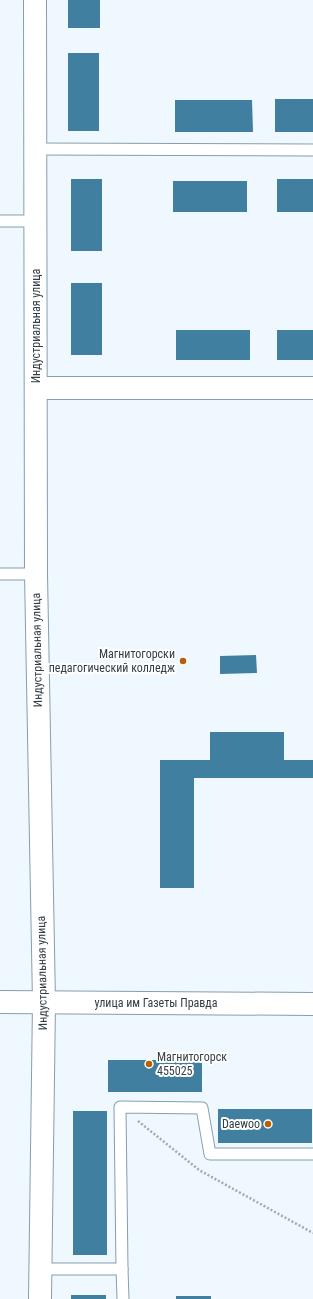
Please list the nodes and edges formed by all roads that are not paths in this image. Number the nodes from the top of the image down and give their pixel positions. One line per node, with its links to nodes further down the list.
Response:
1 (36, 0): 2 (street, Индустриальная улица)
2 (36, 149): 3 (lane); 5 (street, Индустриальная улица)
3 (313, 150)
4 (0, 221): 5 (lane)
5 (35, 221): 6 (street, Индустриальная улица)
6 (36, 388): 7 (street); 9 (street, Индустриальная улица)
7 (313, 388)
8 (0, 574): 9 (lane)
9 (36, 574): 11 (street, Индустриальная улица)
10 (0, 1002): 11 (street, улица им Газеты Правда)
11 (44, 1002): 12 (street, улица им Газеты Правда); 15 (street, Индустриальная улица)
12 (313, 1004)
13 (313, 1154): 14 (lane)
14 (122, 1269): 15 (lane); 17 (lane)
15 (40, 1270): 16 (street, Индустриальная улица)
16 (40, 1299)
17 (123, 1299)

